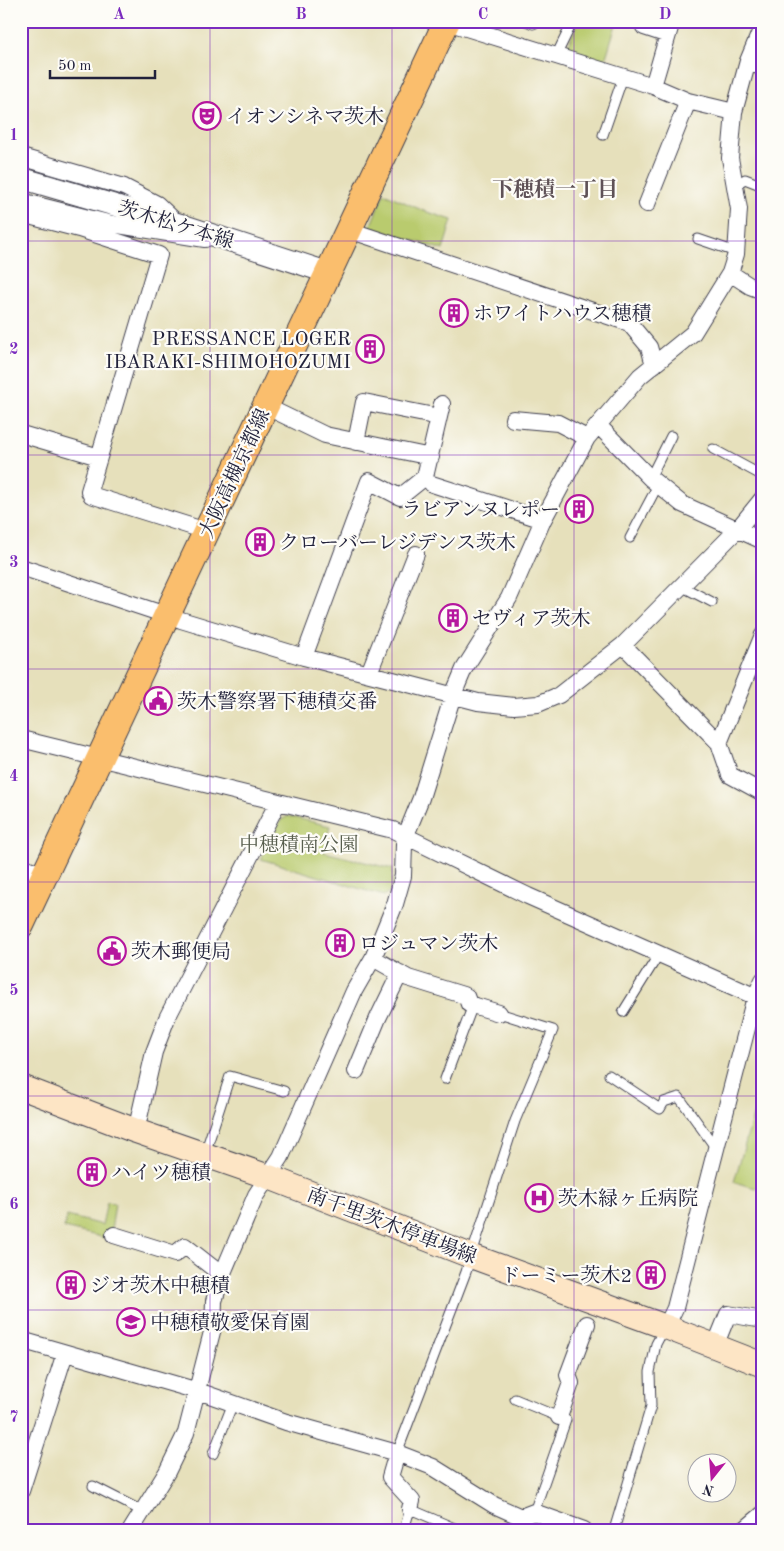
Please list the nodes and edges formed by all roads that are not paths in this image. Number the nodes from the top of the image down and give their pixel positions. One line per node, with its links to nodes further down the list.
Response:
1 (447, 21): 8 (street); 23 (main road, 大阪高槻京都線)
2 (526, 21): 3 (lane)
3 (540, 21)
4 (573, 21): 8 (lane)
5 (763, 25): 9 (street)
6 (644, 27): 7 (street)
7 (670, 28): 11 (street)
8 (556, 56): 10 (street)
9 (756, 64): 13 (street)
10 (623, 77): 11 (street); 14 (lane)
11 (653, 86): 12 (street)
12 (688, 101): 13 (street); 20 (street)
13 (734, 112): 17 (street)
14 (603, 135)
15 (21, 157): 22 (street)
16 (21, 178): 22 (street, 茨木松ケ本線)
17 (735, 185): 18 (lane); 26 (street)
18 (763, 186)
19 (21, 201): 25 (street)
20 (647, 204)
21 (21, 214): 40 (street)
22 (178, 224): 25 (street, 茨木松ケ本線)
23 (349, 230): 27 (main road, 大阪高槻京都線); 30 (street)
24 (698, 239): 26 (lane)
25 (230, 240): 27 (street, 茨木松ケ本線)
26 (736, 252): 28 (street)
27 (329, 273): 31 (main road, 大阪高槻京都線)
28 (730, 273): 29 (street); 30 (street)
29 (763, 291)
30 (654, 365): 33 (street)
31 (265, 406): 37 (street); 47 (main road, 大阪高槻京都線)
32 (513, 419): 36 (street)
33 (598, 425): 36 (street); 42 (street)
34 (21, 434): 40 (street)
35 (671, 436): 42 (lane)
36 (587, 438): 45 (street)
37 (356, 442): 39 (street); 39 (street)
38 (713, 448): 41 (lane)
39 (430, 457): 57 (street)
40 (99, 458): 47 (street)
41 (763, 476)
42 (654, 482): 46 (street); 48 (lane)
43 (432, 484): 45 (street)
44 (763, 498): 46 (street)
45 (543, 520): 59 (street)
46 (737, 530): 49 (street); 52 (street)
47 (206, 531): 54 (main road, 大阪高槻京都線)
48 (630, 538)
49 (763, 541)
50 (416, 554): 58 (street)
51 (21, 567): 54 (street)
52 (681, 586): 53 (lane); 56 (street)
53 (712, 602)
54 (167, 615): 57 (street); 62 (main road, 大阪高槻京都線)
55 (763, 635): 61 (street)
56 (623, 645): 59 (street); 61 (street)
57 (304, 657): 58 (street)
58 (369, 673): 59 (street)
59 (453, 695): 65 (street)
60 (21, 739): 62 (street)
61 (719, 742): 63 (street)
62 (99, 759): 64 (street); 66 (main road, 大阪高槻京都線)
63 (763, 792)
64 (278, 802): 65 (street); 81 (street)
65 (406, 835): 68 (street); 69 (street)
66 (33, 871): 67 (main road, 大阪高槻京都線)
67 (21, 924)
68 (659, 954): 72 (street); 74 (lane)
69 (373, 958): 70 (street); 84 (street)
70 (400, 973): 73 (street); 76 (street)
71 (763, 980): 72 (street)
72 (759, 998): 82 (street)
73 (473, 1005): 75 (street); 78 (lane)
74 (623, 1012)
75 (499, 1013): 86 (lane)
76 (356, 1072)
77 (609, 1075): 82 (lane)
78 (445, 1079)
79 (21, 1087): 81 (main road, 南千里茨木停車場線)
80 (284, 1091): 83 (lane)
81 (136, 1131): 83 (main road, 南千里茨木停車場線)
82 (715, 1147): 90 (street)
83 (204, 1155): 84 (main road, 南千里茨木停車場線)
84 (269, 1177): 86 (main road, 南千里茨木停車場線); 87 (street)
85 (114, 1235): 87 (street)
86 (471, 1256): 90 (main road, 南千里茨木停車場線); 99 (lane)
87 (222, 1275): 95 (street)
88 (763, 1320): 92 (street)
89 (586, 1324): 98 (street)
90 (666, 1327): 92 (main road, 南千里茨木停車場線); 111 (lane)
91 (21, 1340): 93 (street)
92 (715, 1346): 94 (main road, 南千里茨木停車場線)
93 (65, 1353): 95 (street); 102 (street)
94 (763, 1365)
95 (198, 1391): 97 (street); 104 (street)
96 (515, 1399): 98 (lane)
97 (233, 1403): 99 (street); 100 (lane)
98 (559, 1417): 106 (lane)
99 (397, 1453): 103 (street); 106 (street)
100 (213, 1454)
101 (93, 1486): 104 (lane)
102 (21, 1491)
103 (410, 1509): 108 (lane); 109 (lane)
104 (142, 1512): 107 (street)
105 (763, 1514): 112 (street)
106 (528, 1519): 110 (street)
107 (131, 1530)
108 (404, 1530)
109 (460, 1530)
110 (584, 1530)
111 (614, 1530)
112 (744, 1530)

